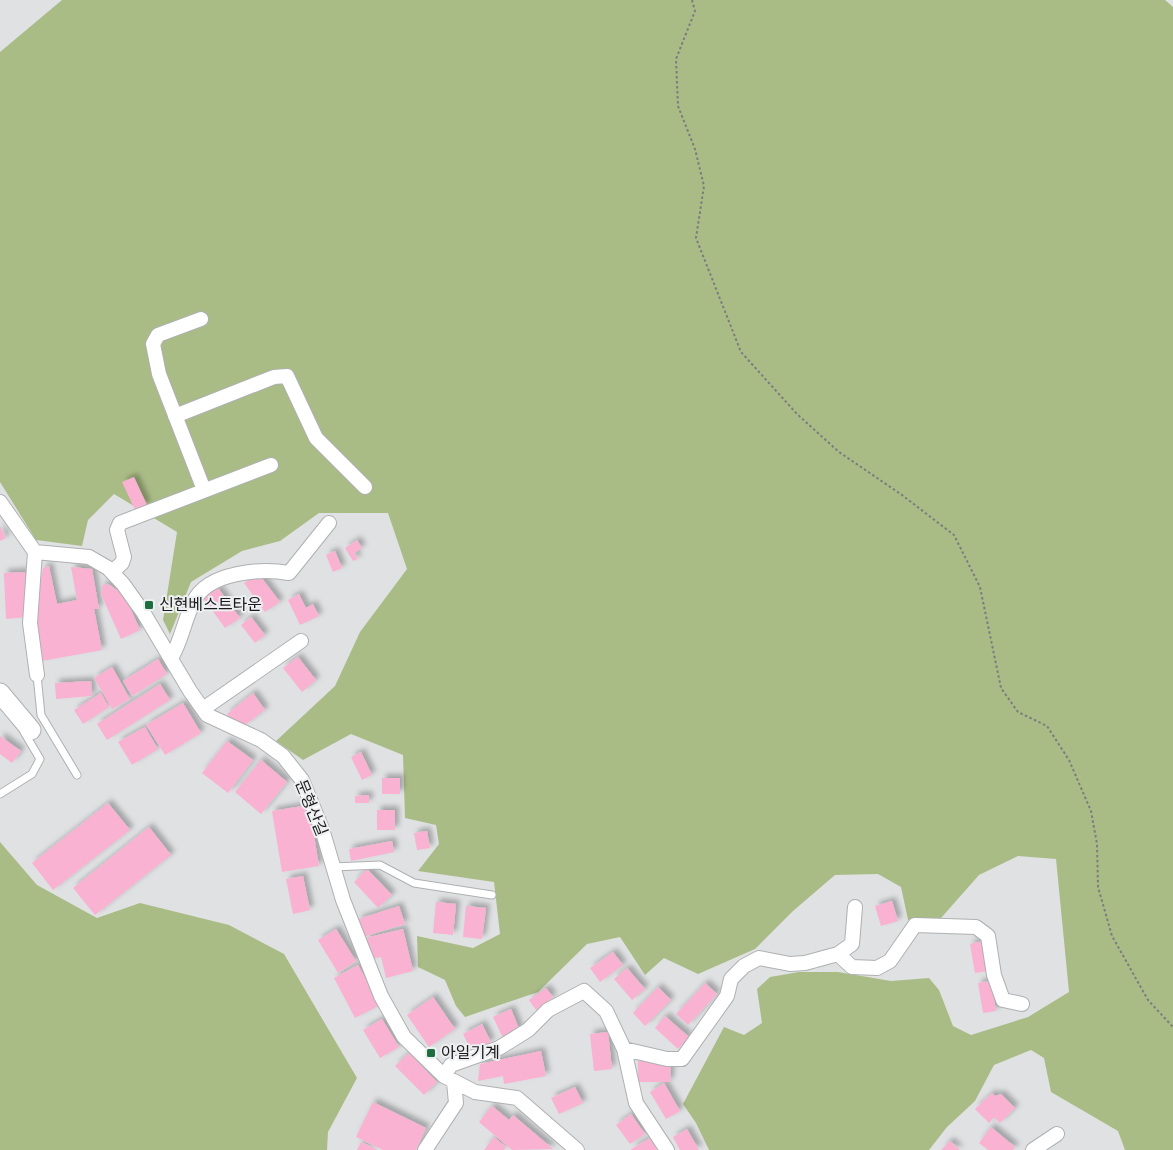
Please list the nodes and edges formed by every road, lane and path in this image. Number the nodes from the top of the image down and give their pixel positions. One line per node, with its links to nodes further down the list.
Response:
1 (692, 0): 25 (path)
2 (202, 319): 3 (street)
3 (175, 416): 5 (street); 6 (street)
4 (271, 465): 6 (street)
5 (365, 487)
6 (204, 490): 10 (street)
7 (0, 502): 9 (street)
8 (329, 523): 12 (street)
9 (35, 552): 10 (street, 문형산길); 13 (street)
10 (112, 572): 12 (street, 문형산길)
11 (301, 641): 16 (street)
12 (170, 658): 16 (street, 문형산길)
13 (36, 675): 17 (lane)
14 (0, 693): 17 (street)
15 (0, 706): 19 (lane)
16 (203, 709): 20 (street, 문형산길)
17 (36, 722): 18 (lane)
18 (77, 775)
19 (0, 794)
20 (333, 867): 21 (lane); 27 (street, 문형산길)
21 (492, 895)
22 (854, 907): 23 (street)
23 (838, 954): 24 (street); 26 (street)
24 (1022, 1004)
25 (1173, 1027)
26 (624, 1050): 27 (street); 31 (street)
27 (449, 1079): 29 (street); 30 (street, 문형산길)
28 (1057, 1134): 32 (street)
29 (425, 1150)
30 (577, 1150)
31 (667, 1150)
32 (1033, 1150)

